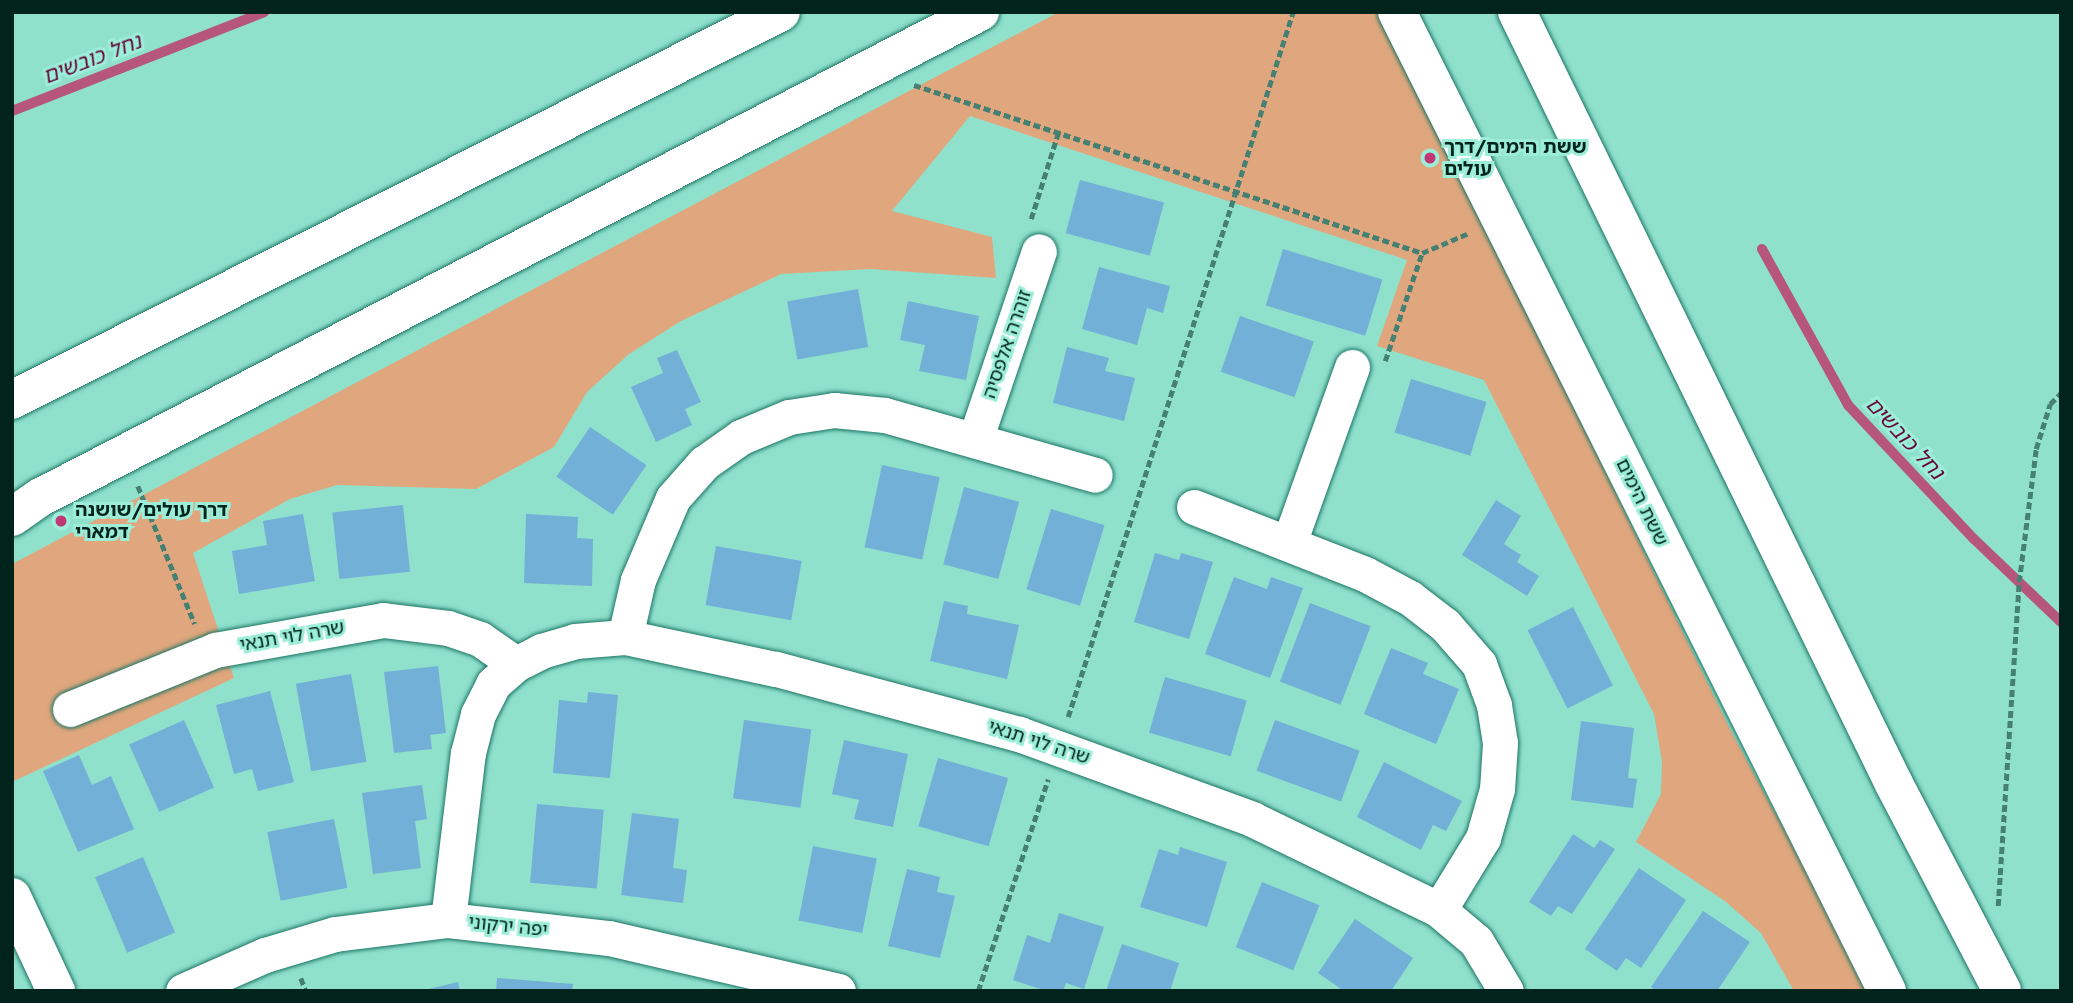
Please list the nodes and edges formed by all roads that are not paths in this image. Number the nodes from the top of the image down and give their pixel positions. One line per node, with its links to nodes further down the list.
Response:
1 (781, 12): 7 (main road)
2 (980, 12): 11 (main road)
3 (1397, 12): 23 (main road, ששת הימים)
4 (1517, 12): 24 (main road)
5 (1039, 251): 8 (street, זוהרה אלפסיה)
6 (1352, 367): 12 (street)
7 (12, 400)
8 (975, 437): 9 (street); 13 (street)
9 (1095, 475)
10 (1194, 507): 12 (street)
11 (12, 517)
12 (1289, 543): 17 (street)
13 (625, 637): 14 (street, שרה לוי תנאי); 17 (street, שרה לוי תנאי)
14 (516, 664): 15 (street, שרה לוי תנאי); 18 (street, שרה לוי תנאי)
15 (70, 709)
16 (12, 897): 19 (main road)
17 (1438, 910): 22 (street, שרה לוי תנאי)
18 (448, 920): 20 (street, יפה ירקוני); 21 (street, יפה ירקוני)
19 (56, 991)
20 (183, 991)
21 (838, 991)
22 (1506, 991)
23 (1887, 991)
24 (2002, 991)

